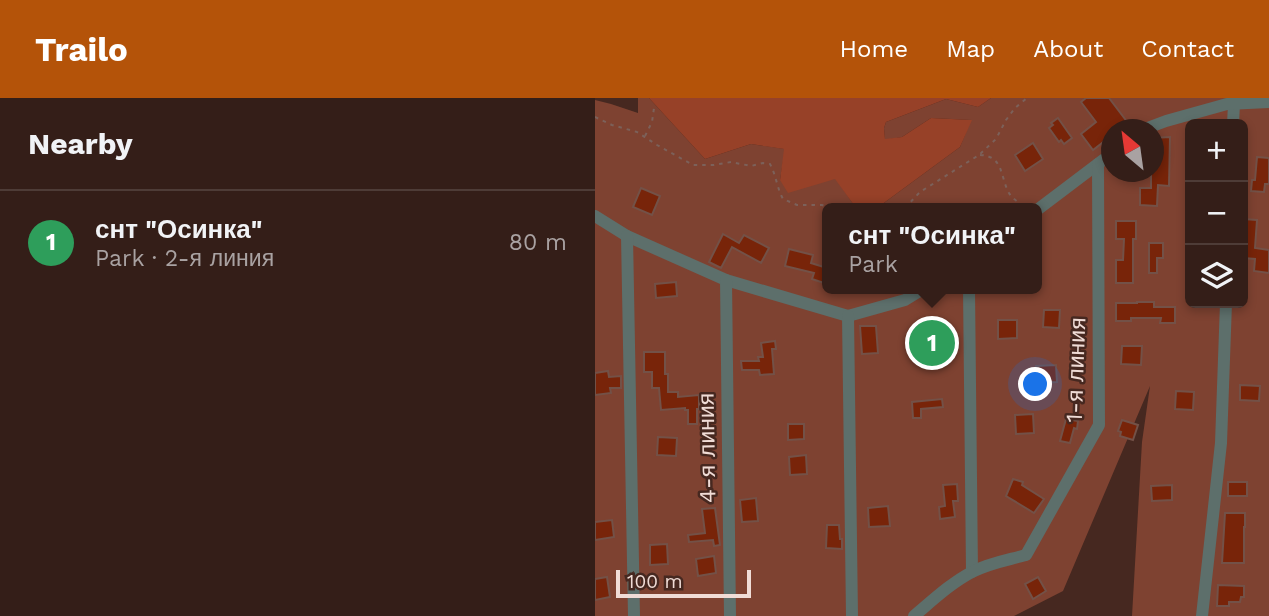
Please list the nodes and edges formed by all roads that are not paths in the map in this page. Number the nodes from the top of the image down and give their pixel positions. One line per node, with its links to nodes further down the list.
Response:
1 (1229, 102): 2 (street); 3 (street)
2 (1269, 103)
3 (1164, 122)
4 (1101, 162): 5 (street)
5 (1098, 164): 6 (street); 14 (street, 1-я линия)
6 (1042, 206)
7 (595, 216): 8 (street)
8 (627, 236): 9 (street); 15 (street)
9 (726, 280): 13 (street); 16 (street, 4-я линия)
10 (915, 294): 13 (street)
11 (969, 294): 14 (street)
12 (1226, 308): 19 (street)
13 (848, 316): 17 (street)
14 (972, 572): 18 (street, 1-я линия)
15 (634, 616)
16 (730, 616)
17 (852, 616)
18 (914, 616)
19 (1202, 616)

